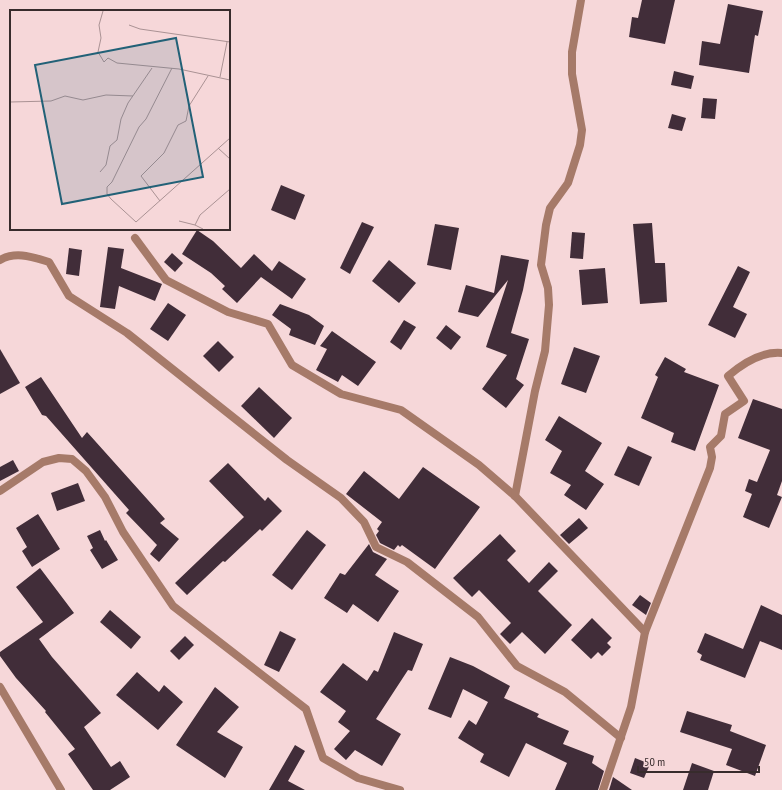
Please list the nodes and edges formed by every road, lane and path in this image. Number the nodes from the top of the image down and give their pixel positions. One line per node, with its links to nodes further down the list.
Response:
1 (581, 0): 6 (street)
2 (135, 238): 6 (street)
3 (0, 260): 9 (street)
4 (782, 353): 7 (street)
5 (0, 490): 11 (street)
6 (515, 496): 7 (street)
7 (645, 632): 9 (street)
8 (0, 687): 10 (street)
9 (621, 738): 12 (street)
10 (61, 790)
11 (400, 790)
12 (603, 790)

